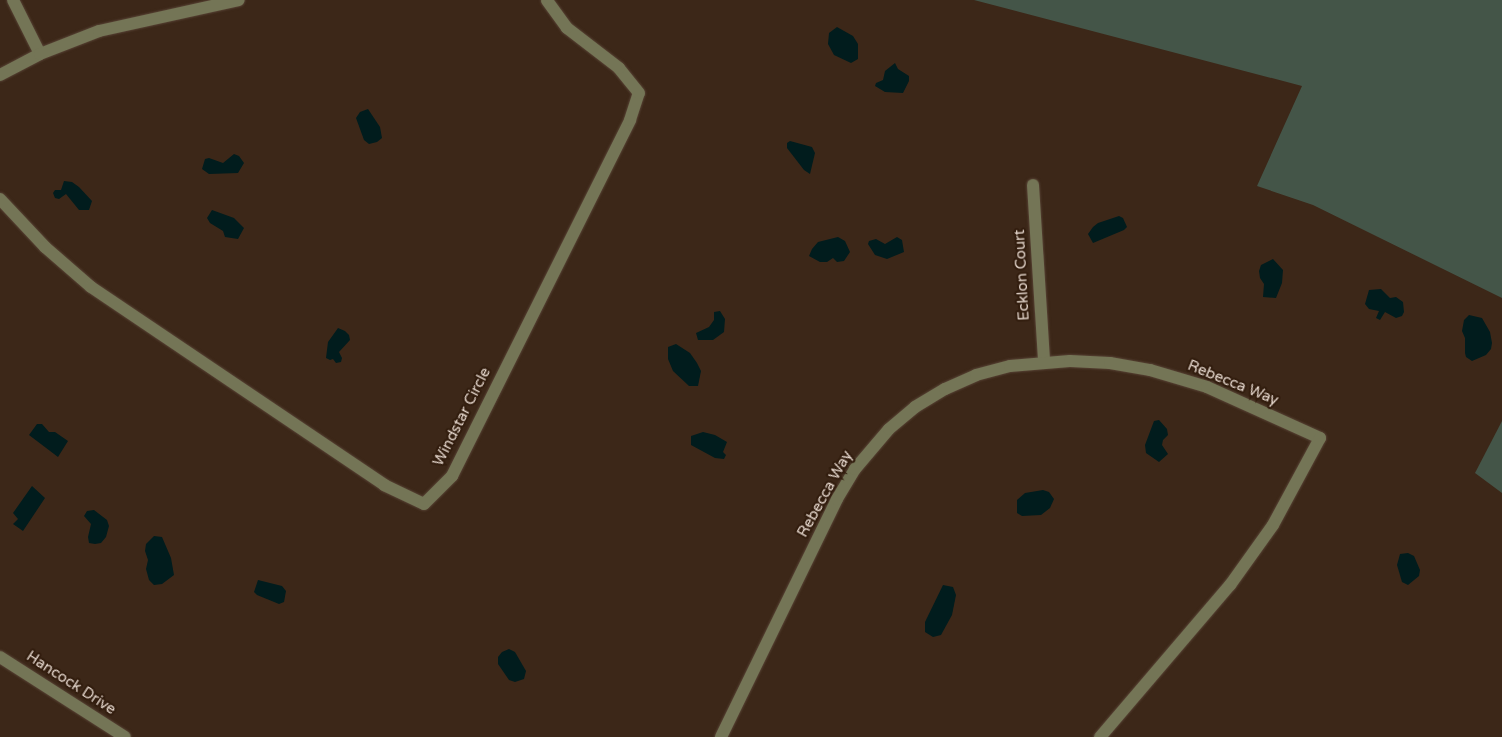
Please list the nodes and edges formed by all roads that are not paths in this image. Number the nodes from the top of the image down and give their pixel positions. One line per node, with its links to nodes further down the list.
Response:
1 (13, 0): 4 (street)
2 (239, 0): 4 (street)
3 (547, 0): 7 (street, Windstar Circle)
4 (40, 54): 5 (street)
5 (0, 75)
6 (1033, 185): 8 (street, Ecklon Court)
7 (0, 199)
8 (1044, 362): 11 (street, Rebecca Way); 12 (street, Rebecca Way)
9 (0, 657): 10 (street, Hancock Drive)
10 (126, 737)
11 (721, 737)
12 (1100, 737)

